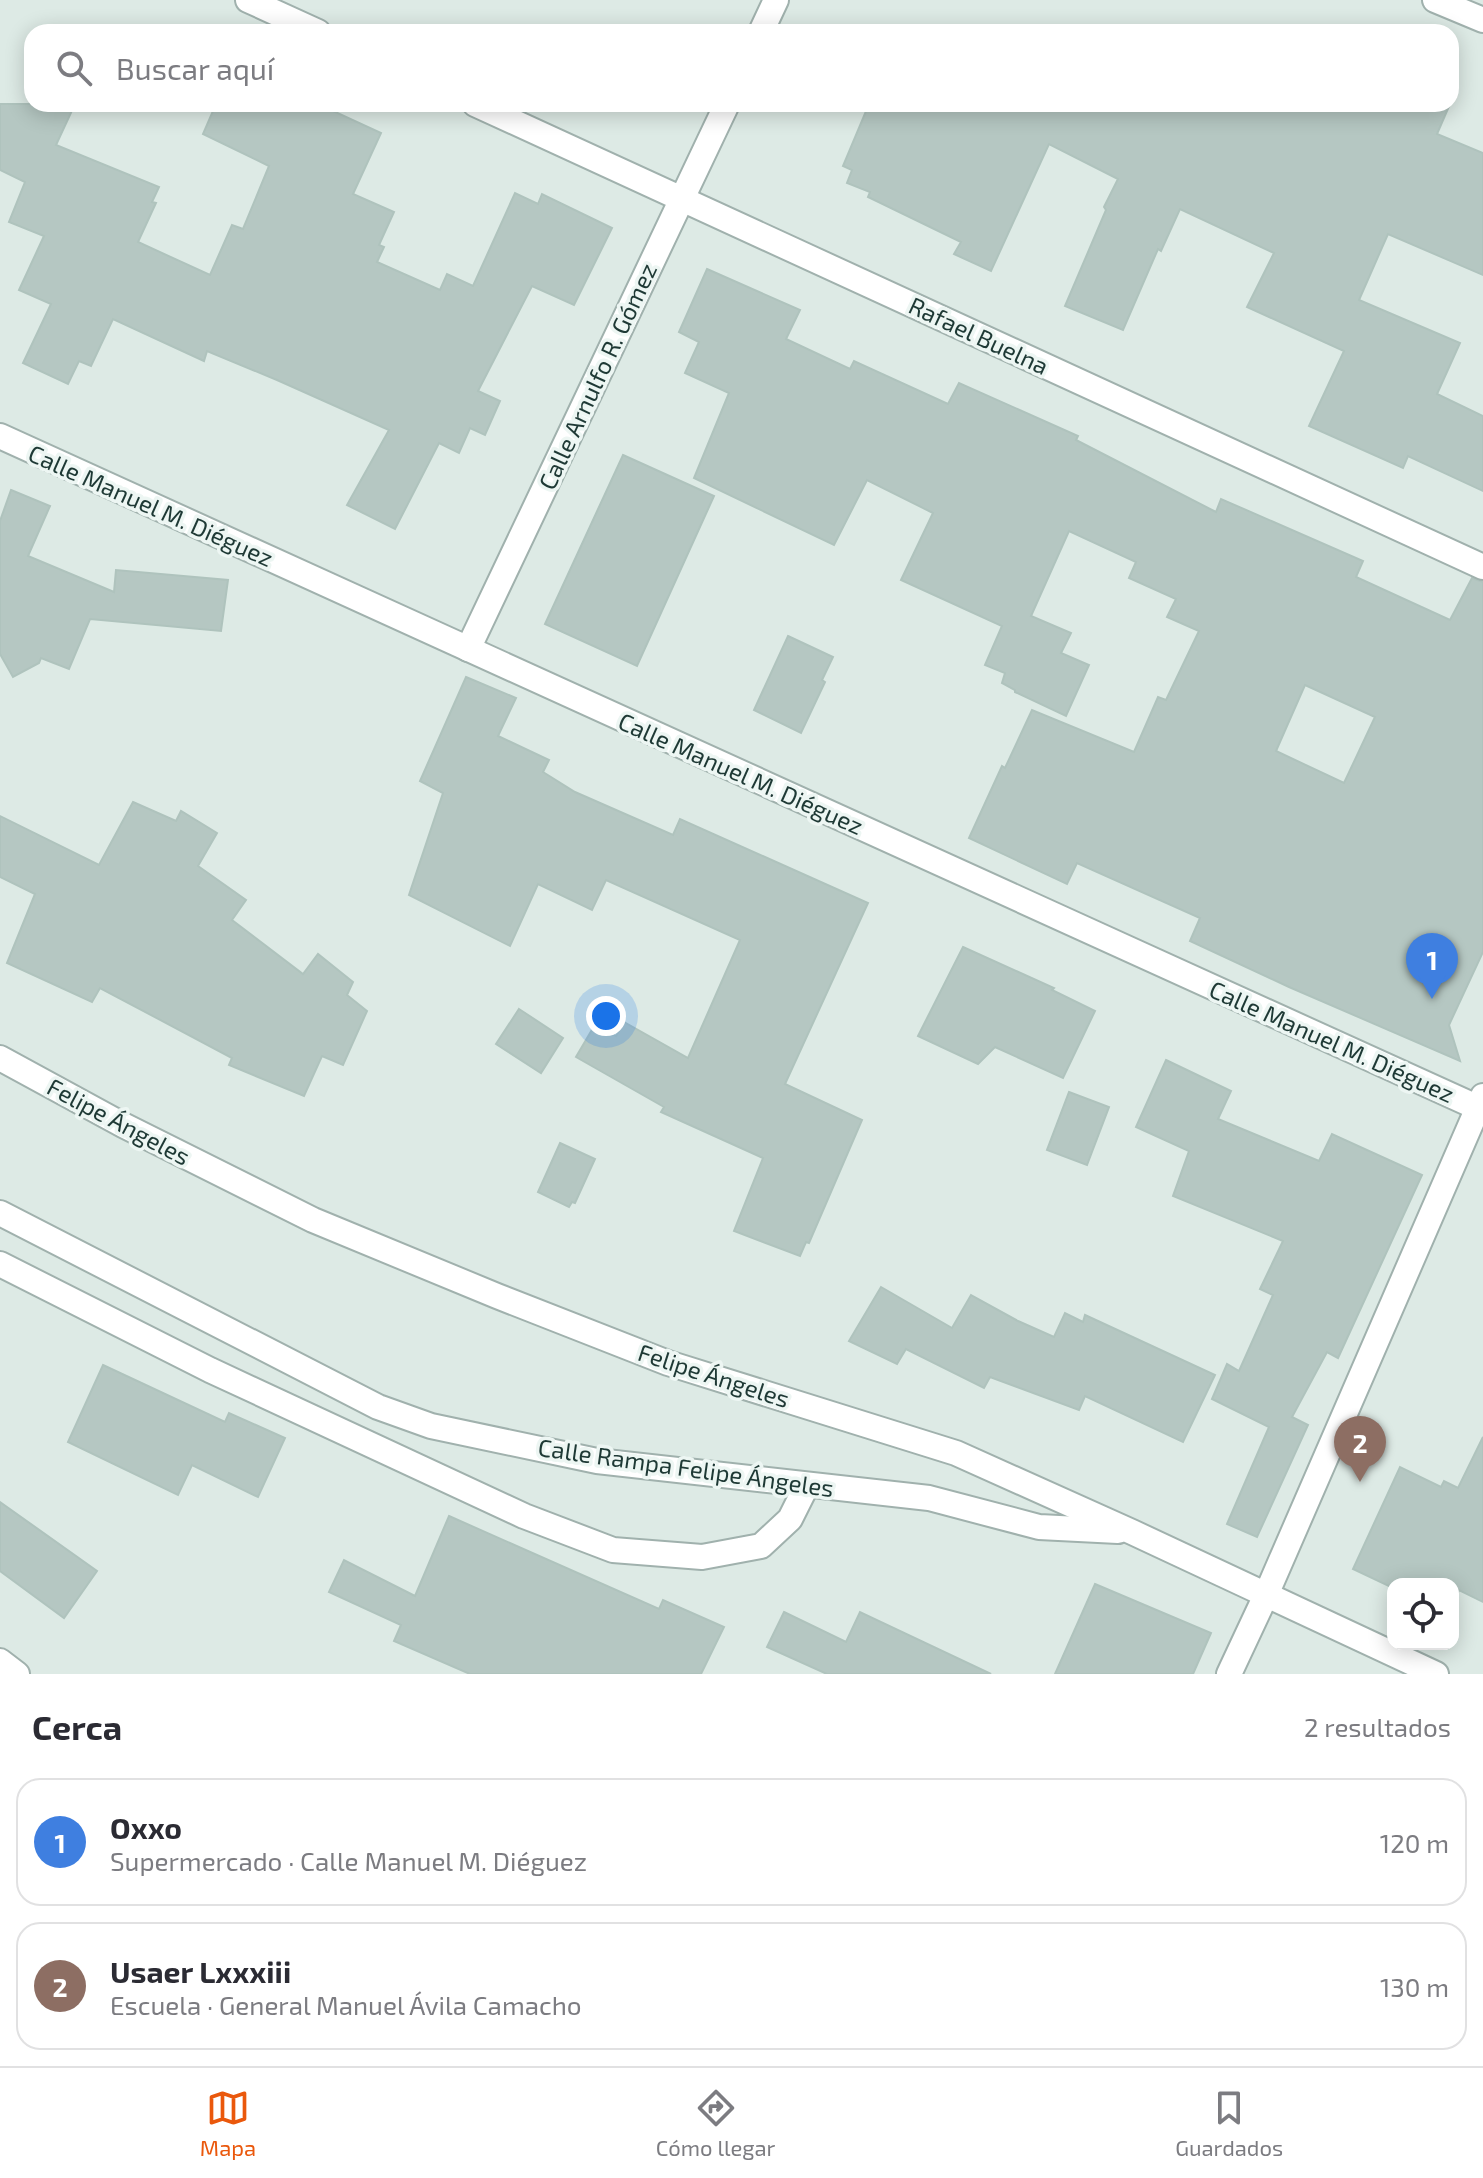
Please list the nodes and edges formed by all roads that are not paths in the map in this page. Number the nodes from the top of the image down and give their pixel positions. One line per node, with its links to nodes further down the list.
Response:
1 (248, 0): 5 (street)
2 (776, 0): 6 (street)
3 (1435, 0): 4 (street)
4 (1483, 20)
5 (300, 24)
6 (765, 24)
7 (493, 112): 9 (street, Rafael Buelna)
8 (723, 112): 9 (street, Calle Arnulfo R. Gómez)
9 (682, 198): 11 (street, Rafael Buelna); 12 (street, Calle Arnulfo R. Gómez)
10 (0, 436): 12 (street, Calle Manuel M. Diéguez)
11 (1483, 567)
12 (468, 649): 14 (street, Calle Manuel M. Diéguez)
13 (0, 1058): 18 (street, Felipe Ángeles)
14 (1481, 1104): 19 (street)
15 (0, 1213): 17 (street, Calle Rampa Felipe Ángeles)
16 (0, 1264): 17 (street)
17 (807, 1485): 18 (street, Calle Rampa Felipe Ángeles)
18 (1132, 1532): 19 (street, Felipe Ángeles)
19 (1266, 1595): 22 (street); 23 (street, Felipe Ángeles)
20 (0, 1661): 21 (street)
21 (17, 1674)
22 (1229, 1674)
23 (1436, 1674)

